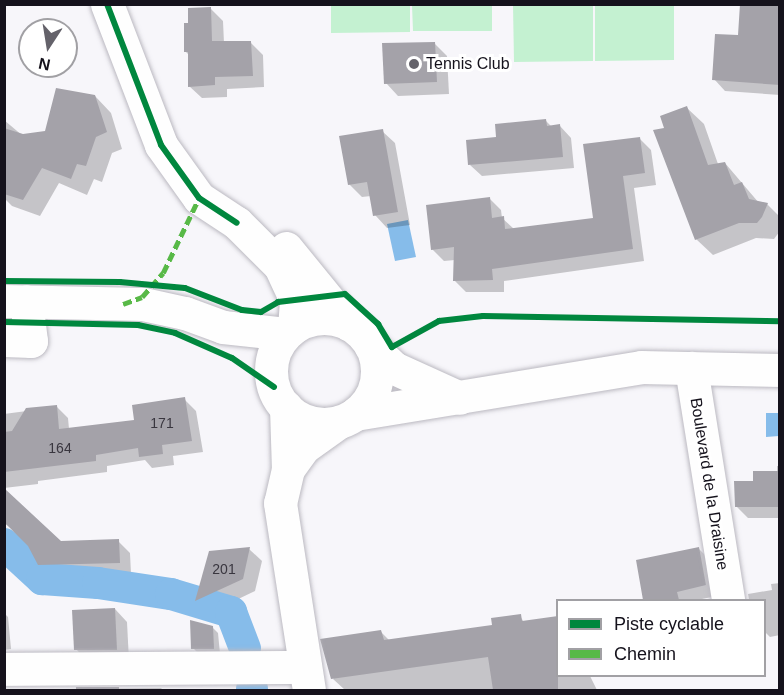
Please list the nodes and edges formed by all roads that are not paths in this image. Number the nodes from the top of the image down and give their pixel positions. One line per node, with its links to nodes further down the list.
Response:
1 (107, 4): 2 (street)
2 (237, 223): 5 (street); 6 (street)
3 (15, 301): 4 (street); 7 (street)
4 (223, 327): 5 (street); 8 (street)
5 (290, 330): 6 (street); 8 (street)
6 (359, 335): 11 (street); 13 (street)
7 (4, 340)
8 (272, 363): 12 (street)
9 (691, 368): 10 (street); 11 (street); 15 (street, Boulevard de la Draisine)
10 (780, 370)
11 (460, 398): 13 (street)
12 (286, 407): 13 (street); 14 (street)
13 (347, 418): 14 (street)
14 (288, 469): 17 (street)
15 (728, 599)
16 (8, 676): 17 (street)
17 (307, 679)

